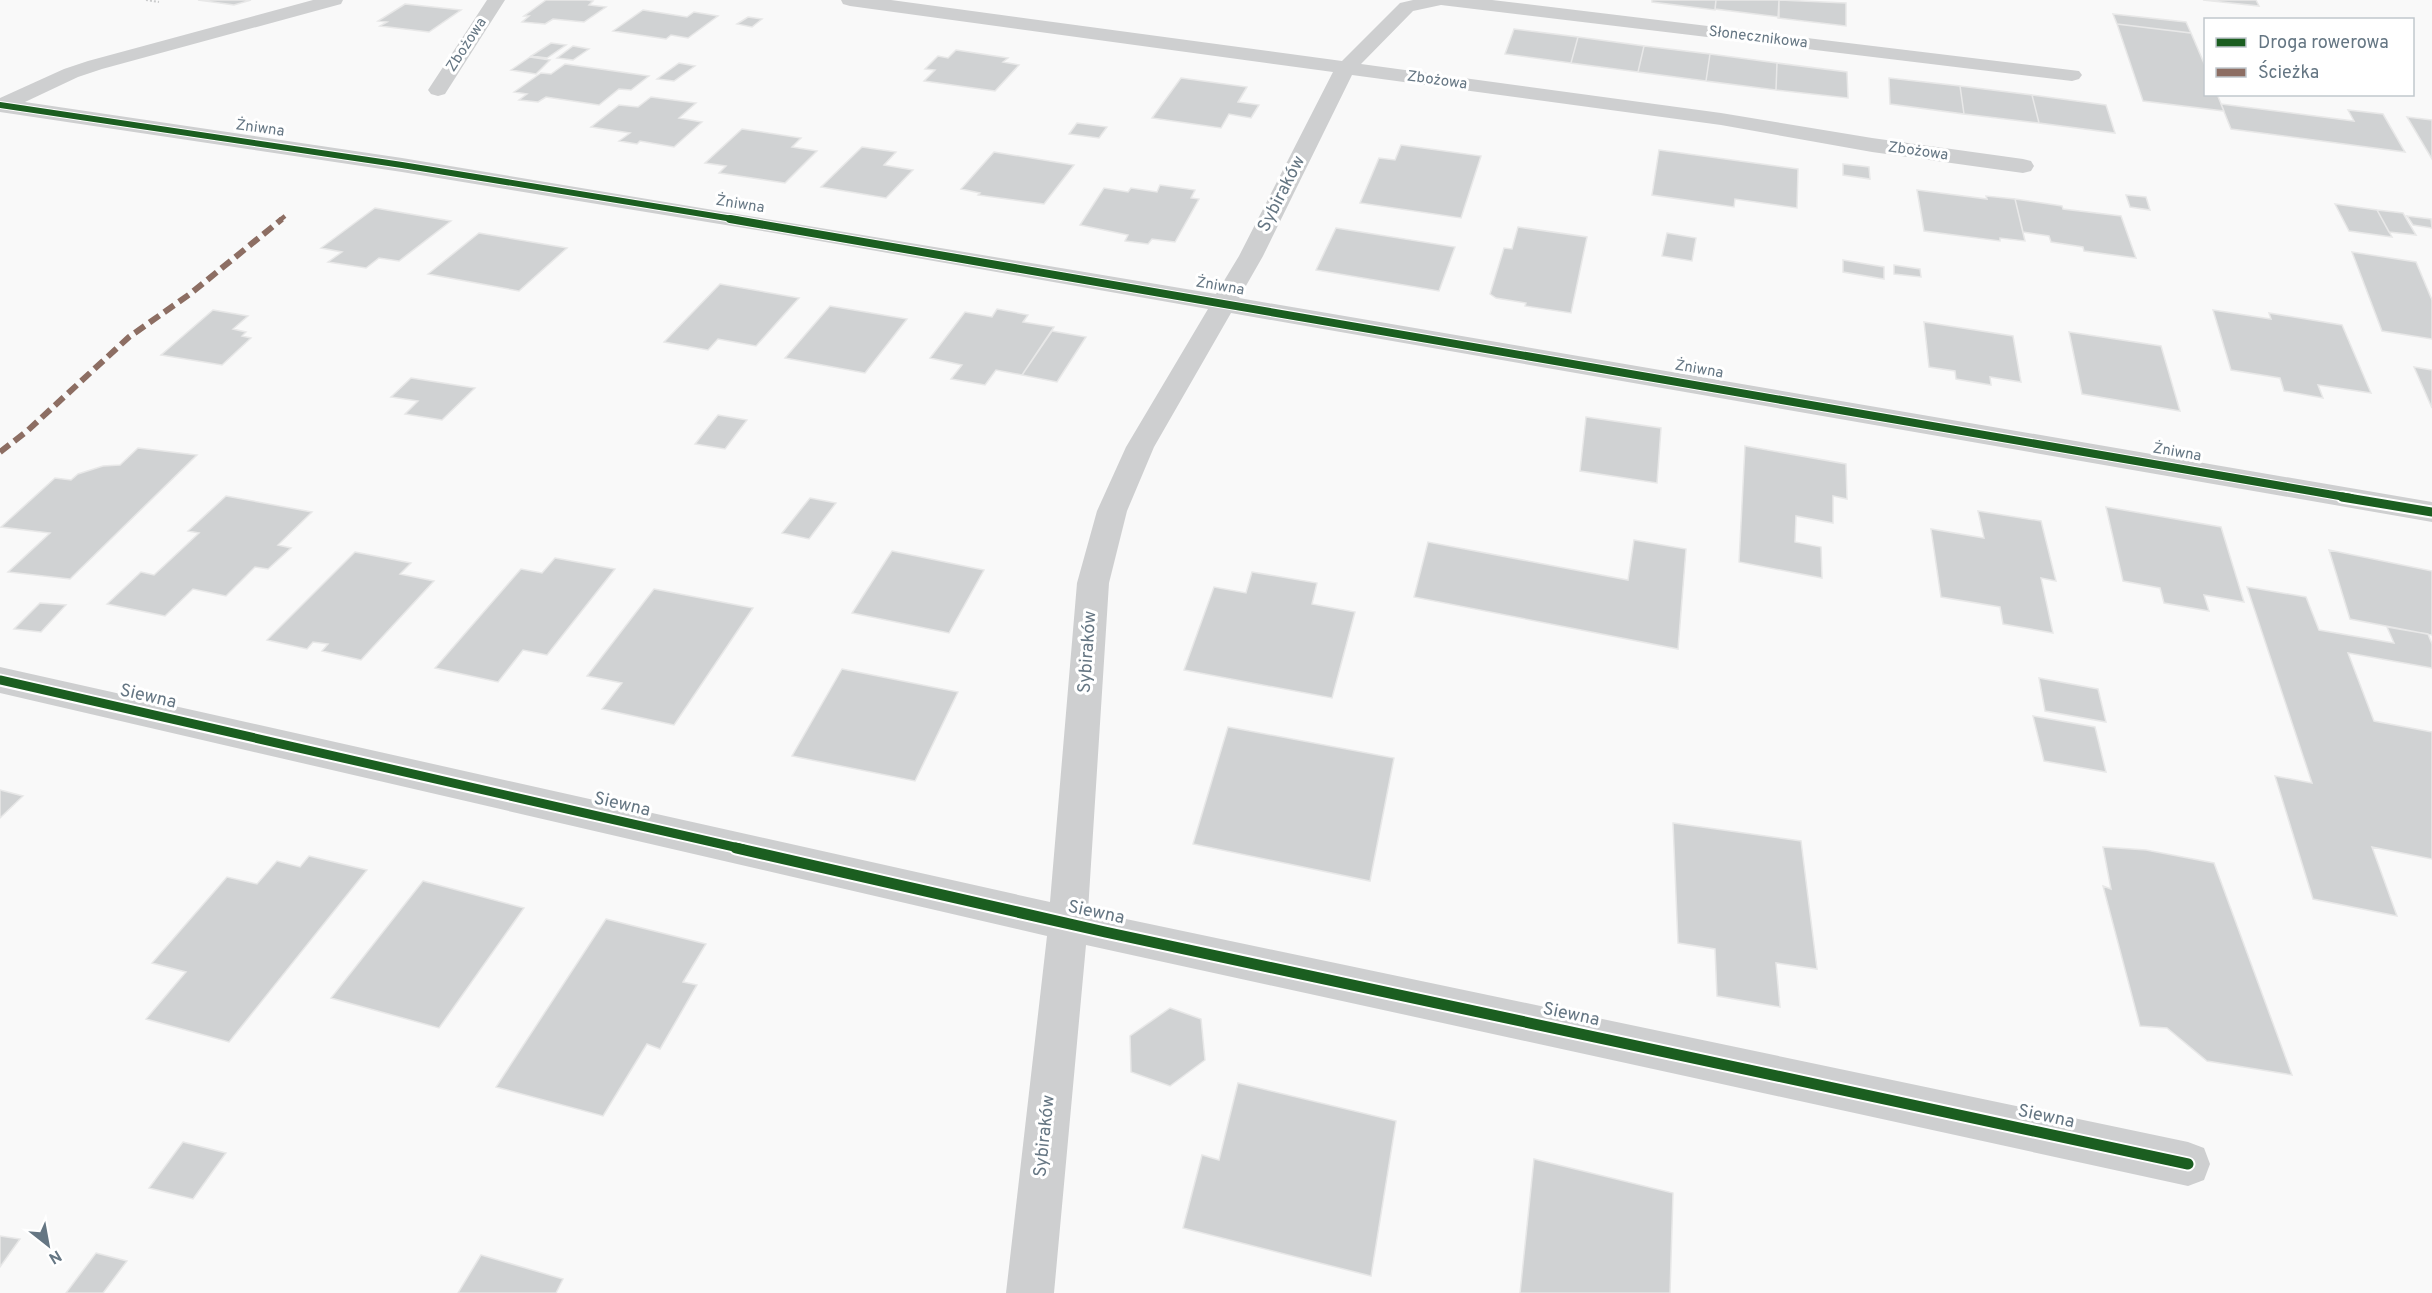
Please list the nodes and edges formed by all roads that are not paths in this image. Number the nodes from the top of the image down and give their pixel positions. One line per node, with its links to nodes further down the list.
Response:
1 (334, 0): 9 (street)
2 (495, 0): 8 (street, Zbożowa)
3 (850, 0): 6 (street, Zbożowa)
4 (1437, 0): 6 (street)
5 (1445, 0): 7 (street, Słonecznikowa)
6 (1346, 69): 10 (street, Zbożowa); 11 (street, Sybiraków)
7 (2072, 75)
8 (438, 90)
9 (0, 105): 11 (street, Żniwna)
10 (2023, 166)
11 (1225, 303): 12 (street, Żniwna); 14 (street, Sybiraków)
12 (2432, 512)
13 (0, 680): 14 (street, Siewna)
14 (1068, 923): 15 (street, Siewna); 16 (street, Sybiraków)
15 (2188, 1164)
16 (1030, 1293)

